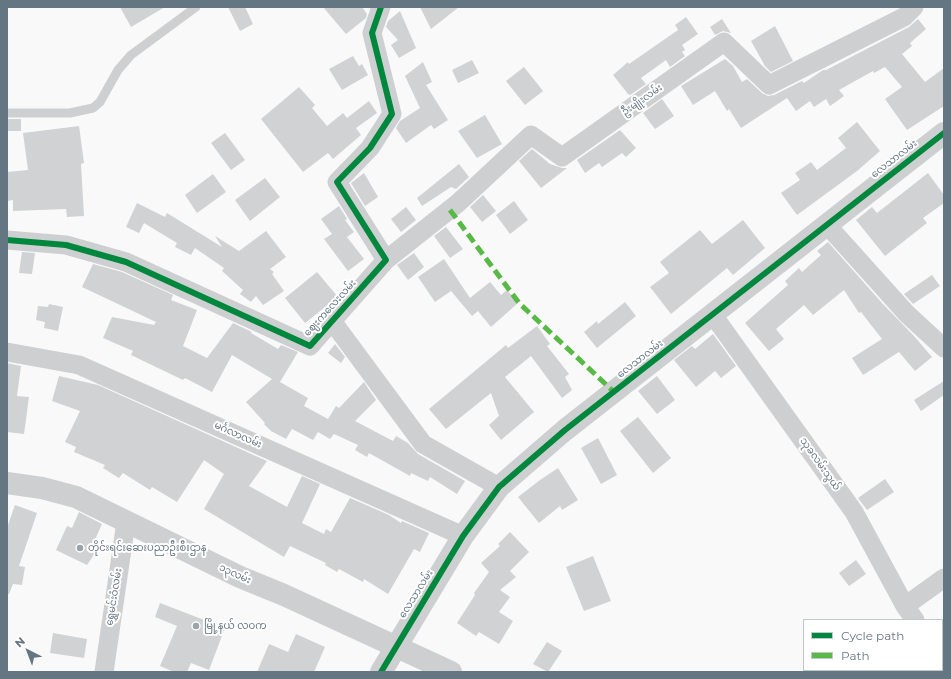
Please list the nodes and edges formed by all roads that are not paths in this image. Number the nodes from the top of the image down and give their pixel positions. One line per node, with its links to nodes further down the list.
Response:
1 (196, 7): 4 (lane)
2 (381, 7): 8 (street)
3 (914, 7): 8 (street, ဦးမျိုးလမ်း)
4 (7, 113)
5 (944, 132): 6 (street, လေသာလမ်း)
6 (827, 225): 9 (street, လေသာလမ်း); 11 (street)
7 (7, 240): 10 (street, ဈေးကလေးလမ်း)
8 (386, 260): 10 (street, ဈေးကလေးလမ်း)
9 (713, 315): 14 (street, လေသာလမ်း); 18 (street, သုခလမ်းသွယ်)
10 (332, 321): 14 (street)
11 (944, 348)
12 (7, 352): 16 (street, မင်္ဂလာလမ်း)
13 (7, 483): 15 (street, ၁၃လမ်း)
14 (499, 487): 16 (street, လေသာလမ်း)
15 (126, 522): 19 (street, ၁၃လမ်း); 20 (street, ရွှေမင်းဝံလမ်း)
16 (463, 536): 19 (street, လေသာလမ်း)
17 (944, 578): 18 (street)
18 (910, 613)
19 (395, 646): 21 (street, လေသာလမ်း); 22 (street, ၁၃လမ်း)
20 (104, 672)
21 (381, 672)
22 (451, 672)

